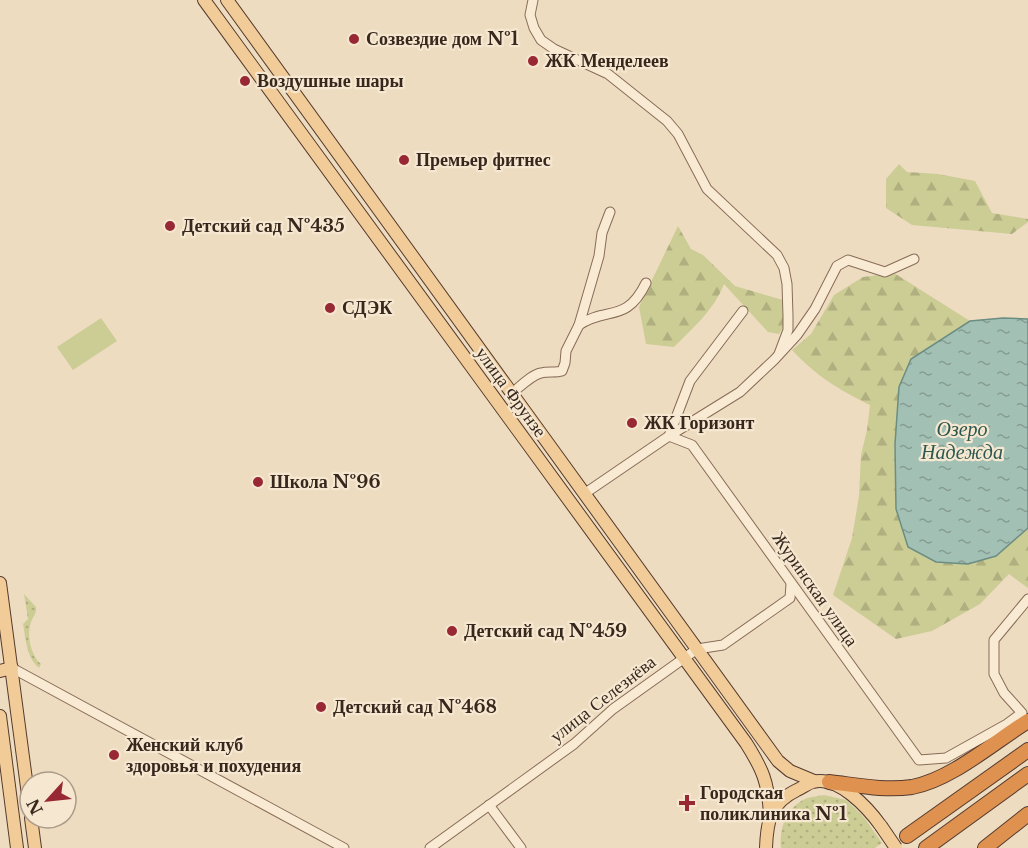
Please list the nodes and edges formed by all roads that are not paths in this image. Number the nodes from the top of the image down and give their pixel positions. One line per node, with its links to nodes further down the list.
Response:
1 (204, 0): 5 (main road, улица Фрунзе)
2 (227, 0): 4 (main road, улица Фрунзе)
3 (532, 0): 13 (street)
4 (338, 152): 5 (main road); 7 (main road, улица Фрунзе)
5 (324, 163): 8 (main road, улица Фрунзе)
6 (610, 212): 12 (street)
7 (385, 218): 8 (main road); 14 (main road, улица Фрунзе)
8 (371, 228): 22 (main road, улица Фрунзе)
9 (914, 259): 13 (street)
10 (645, 283): 12 (street)
11 (743, 311): 15 (street)
12 (579, 325): 14 (street)
13 (779, 354): 15 (street)
14 (511, 394): 16 (main road, улица Фрунзе)
15 (669, 436): 16 (street); 18 (street, Журинская улица)
16 (584, 494): 21 (main road, улица Фрунзе)
17 (0, 583): 19 (main road)
18 (791, 584): 21 (street, улица Селезнёва); 25 (street, Журинская улица)
19 (1, 598): 23 (main road)
20 (1028, 599): 25 (street)
21 (697, 649): 22 (street, улица Селезнёва); 29 (main road, улица Фрунзе)
22 (683, 658): 31 (street, улица Селезнёва); 32 (main road, улица Фрунзе)
23 (6, 670): 27 (main road); 39 (street)
24 (0, 716): 37 (main road)
25 (1025, 717): 30 (highway)
26 (1028, 750): 35 (highway)
27 (23, 770)
28 (1028, 774): 44 (highway)
29 (814, 781): 30 (main road); 32 (main road)
30 (828, 782): 43 (main road, bridge)
31 (489, 805): 40 (street, улица Селезнёва); 41 (street)
32 (770, 814): 42 (main road, улица Фрунзе)
33 (1028, 814): 36 (highway)
34 (33, 830): 38 (main road)
35 (907, 836)
36 (986, 847)
37 (17, 848)
38 (35, 848)
39 (344, 848)
40 (430, 848)
41 (521, 848)
42 (766, 848)
43 (896, 848)
44 (926, 848)

